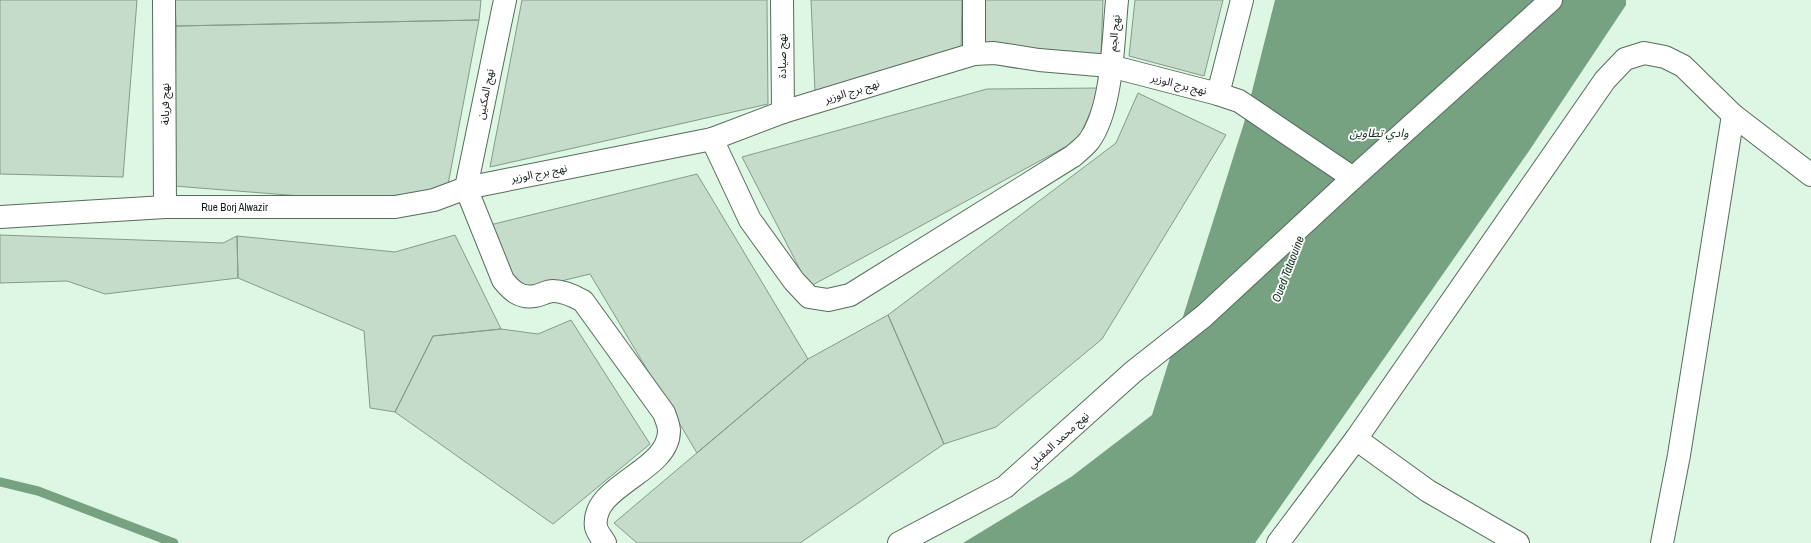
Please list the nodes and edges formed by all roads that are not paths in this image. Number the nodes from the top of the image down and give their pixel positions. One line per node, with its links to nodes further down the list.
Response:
1 (164, 0): 17 (street, نهج فريانة)
2 (504, 0): 16 (street, نهج المكنين)
3 (782, 0): 11 (street, نهج صيادة)
4 (974, 0): 8 (street)
5 (1117, 0): 9 (street, نهج الجم)
6 (1242, 0): 10 (street)
7 (1551, 0): 15 (street, نهج محمد المقبلي)
8 (974, 54): 9 (street, نهج برج الوزير); 11 (street, نهج برج الوزير)
9 (1110, 66): 10 (street, نهج برج الوزير); 13 (street, نهج الجم)
10 (1218, 94): 15 (street, نهج برج الوزير)
11 (783, 112): 13 (street, نهج برج الوزير)
12 (1733, 115): 14 (street); 19 (street); 24 (street)
13 (712, 139): 16 (street, نهج برج الوزير)
14 (1811, 175)
15 (1353, 178): 21 (street, نهج محمد المقبلي)
16 (466, 188): 17 (street, Rue Borj Alwazir); 20 (street)
17 (165, 207): 18 (street, Rue Borj Alwazir)
18 (0, 217)
19 (1356, 439): 22 (street); 23 (street)
20 (605, 543)
21 (899, 543)
22 (1278, 543)
23 (1518, 543)
24 (1662, 543)

